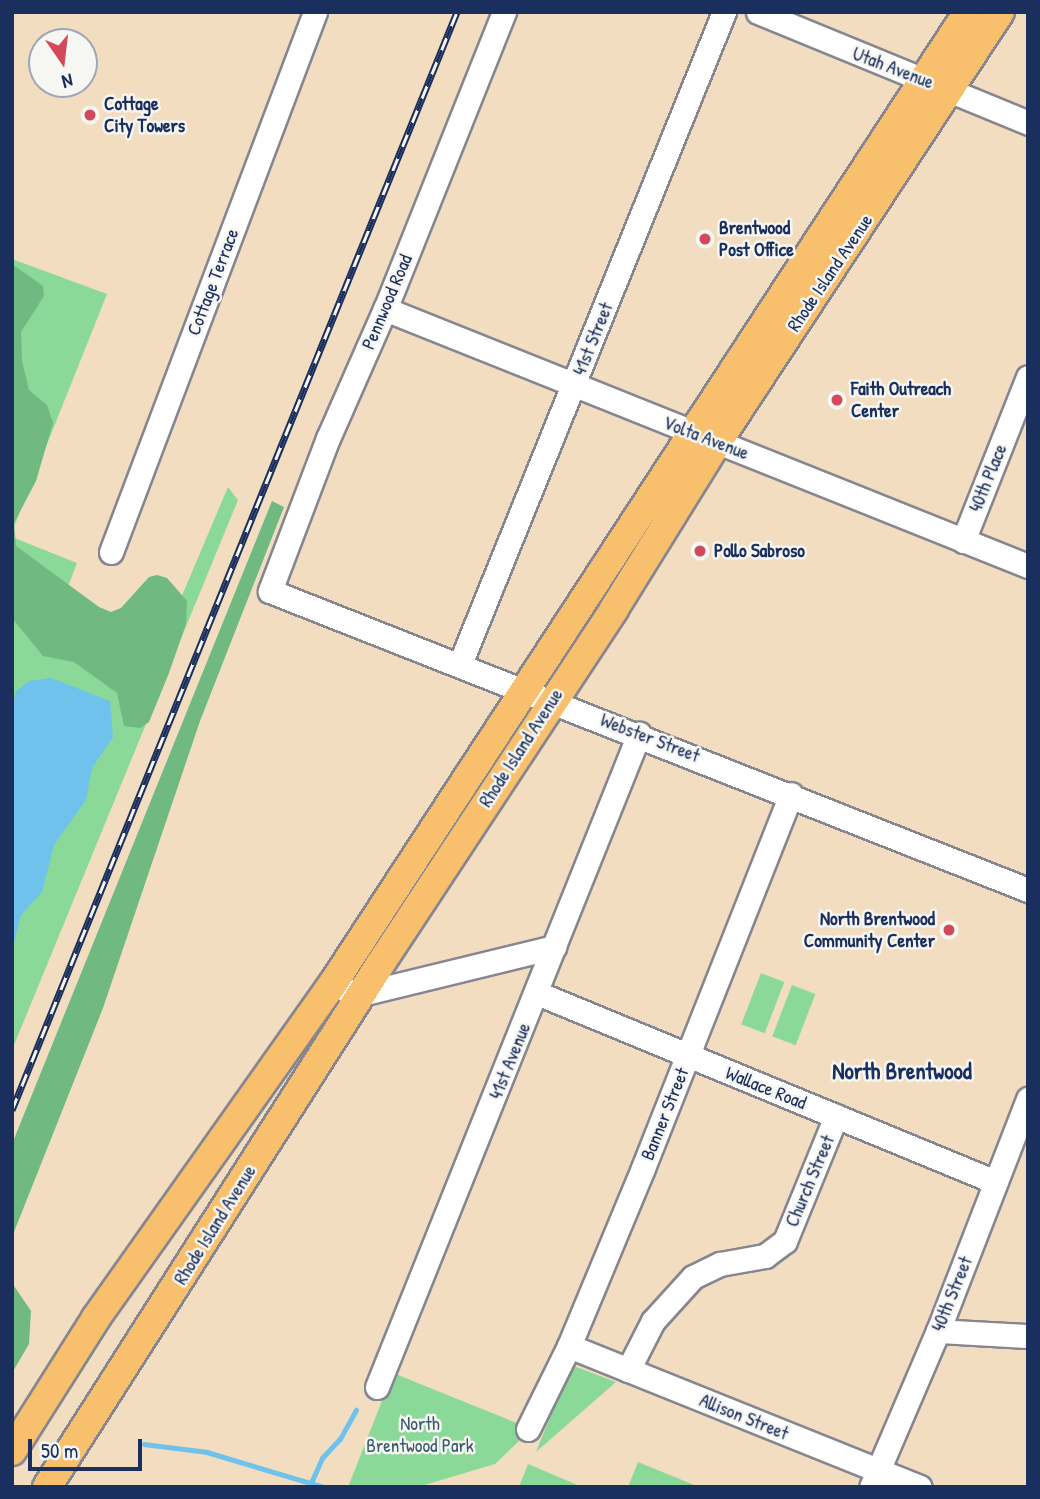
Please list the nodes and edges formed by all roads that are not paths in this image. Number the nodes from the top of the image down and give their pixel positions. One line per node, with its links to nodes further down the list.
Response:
1 (315, 12): 14 (street, Cottage Terrace)
2 (504, 12): 9 (street, Pennwood Road)
3 (724, 12): 11 (street, 41st Street)
4 (758, 12): 7 (street, Utah Avenue)
5 (968, 12): 7 (main road, Rhode Island Avenue)
6 (1000, 12): 7 (main road, Rhode Island Avenue)
7 (937, 86): 8 (street, Utah Avenue); 12 (main road, Rhode Island Avenue)
8 (1028, 123)
9 (386, 309): 11 (street, Volta Avenue); 16 (street, Pennwood Road)
10 (1028, 377): 13 (street, 40th Place)
11 (574, 387): 12 (street, Volta Avenue); 17 (street, 41st Street)
12 (706, 437): 13 (street, Volta Avenue); 18 (main road, Rhode Island Avenue); 19 (main road, Rhode Island Avenue)
13 (963, 541): 15 (street, Volta Avenue)
14 (111, 552)
15 (1028, 566)
16 (270, 591): 17 (street, Webster Street)
17 (460, 664): 18 (street, Webster Street)
18 (524, 693): 19 (street, Webster Street); 24 (main road, Rhode Island Avenue)
19 (552, 701): 20 (street, Webster Street); 26 (main road, Rhode Island Avenue)
20 (639, 734): 21 (street, Webster Street); 23 (street, 41st Avenue)
21 (791, 794): 22 (street, Webster Street); 27 (street, Banner Street)
22 (1028, 890)
23 (554, 947): 25 (street, 41st Avenue); 26 (street)
24 (332, 985): 26 (street); 38 (main road, Rhode Island Avenue)
25 (537, 993): 27 (street, Wallace Road); 36 (street, 41st Avenue)
26 (361, 994): 40 (main road, Rhode Island Avenue)
27 (689, 1056): 29 (street, Wallace Road); 34 (street, Banner Street)
28 (1028, 1099): 30 (street, 40th Street)
29 (836, 1116): 31 (street, Wallace Road); 35 (street, Church Street)
30 (1020, 1142): 31 (street, 40th Street)
31 (996, 1182): 32 (street, 40th Street)
32 (938, 1331): 33 (street); 39 (street, 40th Street)
33 (1028, 1336)
34 (569, 1346): 35 (street, Allison Street); 37 (street, Banner Street)
35 (628, 1370): 39 (street, Allison Street)
36 (377, 1387)
37 (528, 1429)
38 (12, 1451)
39 (874, 1478): 41 (street, Allison Street)
40 (47, 1487)
41 (920, 1487)

